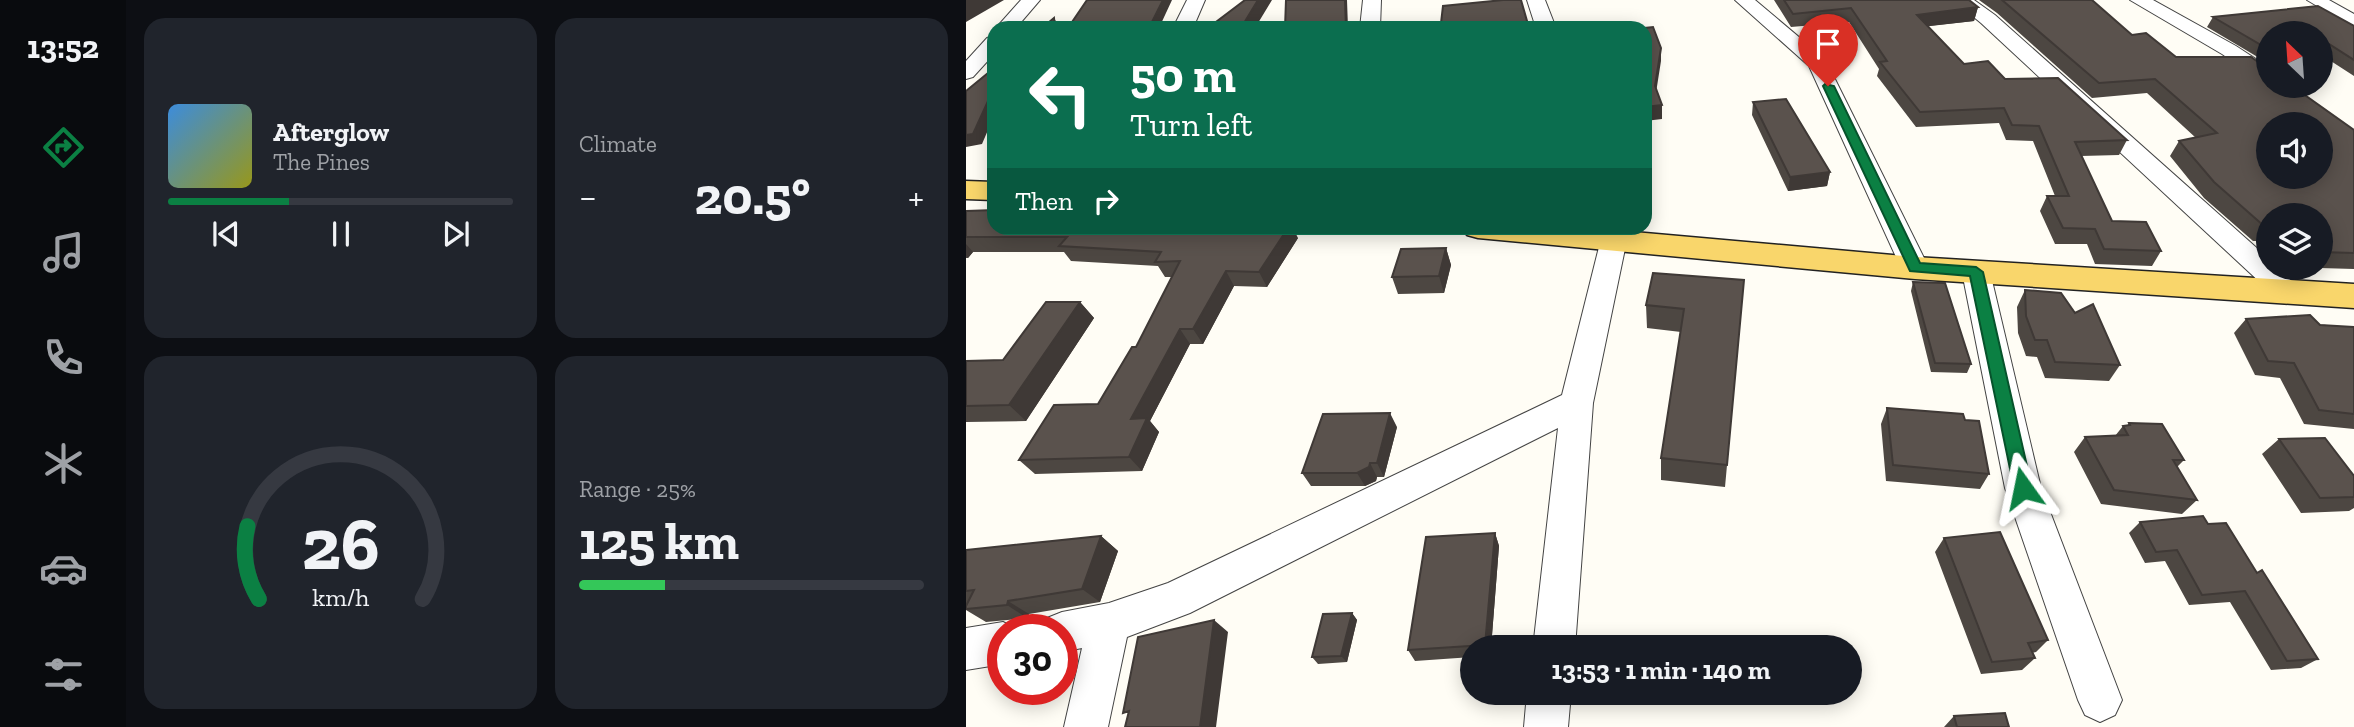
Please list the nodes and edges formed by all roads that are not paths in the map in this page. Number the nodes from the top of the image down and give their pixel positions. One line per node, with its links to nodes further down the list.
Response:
1 (1031, 0): 9 (street)
2 (1196, 0): 10 (street)
3 (1372, 0): 11 (street)
4 (1536, 0): 12 (street)
5 (1744, 0): 21 (street)
6 (1962, 0): 23 (street)
7 (2139, 0): 15 (street)
8 (2316, 0): 13 (street)
9 (1012, 21)
10 (1186, 21)
11 (1370, 21)
12 (1544, 21)
13 (2354, 22)
14 (987, 49): 16 (street)
15 (2256, 68)
16 (966, 73)
17 (966, 190): 18 (main road)
18 (987, 191)
19 (1585, 235): 20 (main road)
20 (1614, 239): 21 (main road); 25 (street)
21 (1915, 268): 22 (main road)
22 (1976, 272): 23 (main road); 31 (street)
23 (2288, 292): 24 (main road)
24 (2352, 298)
25 (1577, 403): 26 (street); 28 (street)
26 (1109, 624): 27 (street); 33 (street)
27 (1078, 629)
28 (1554, 635)
29 (987, 646): 30 (street)
30 (966, 649)
31 (2100, 700)
32 (1548, 705): 34 (street)
33 (1086, 727)
34 (1546, 727)

